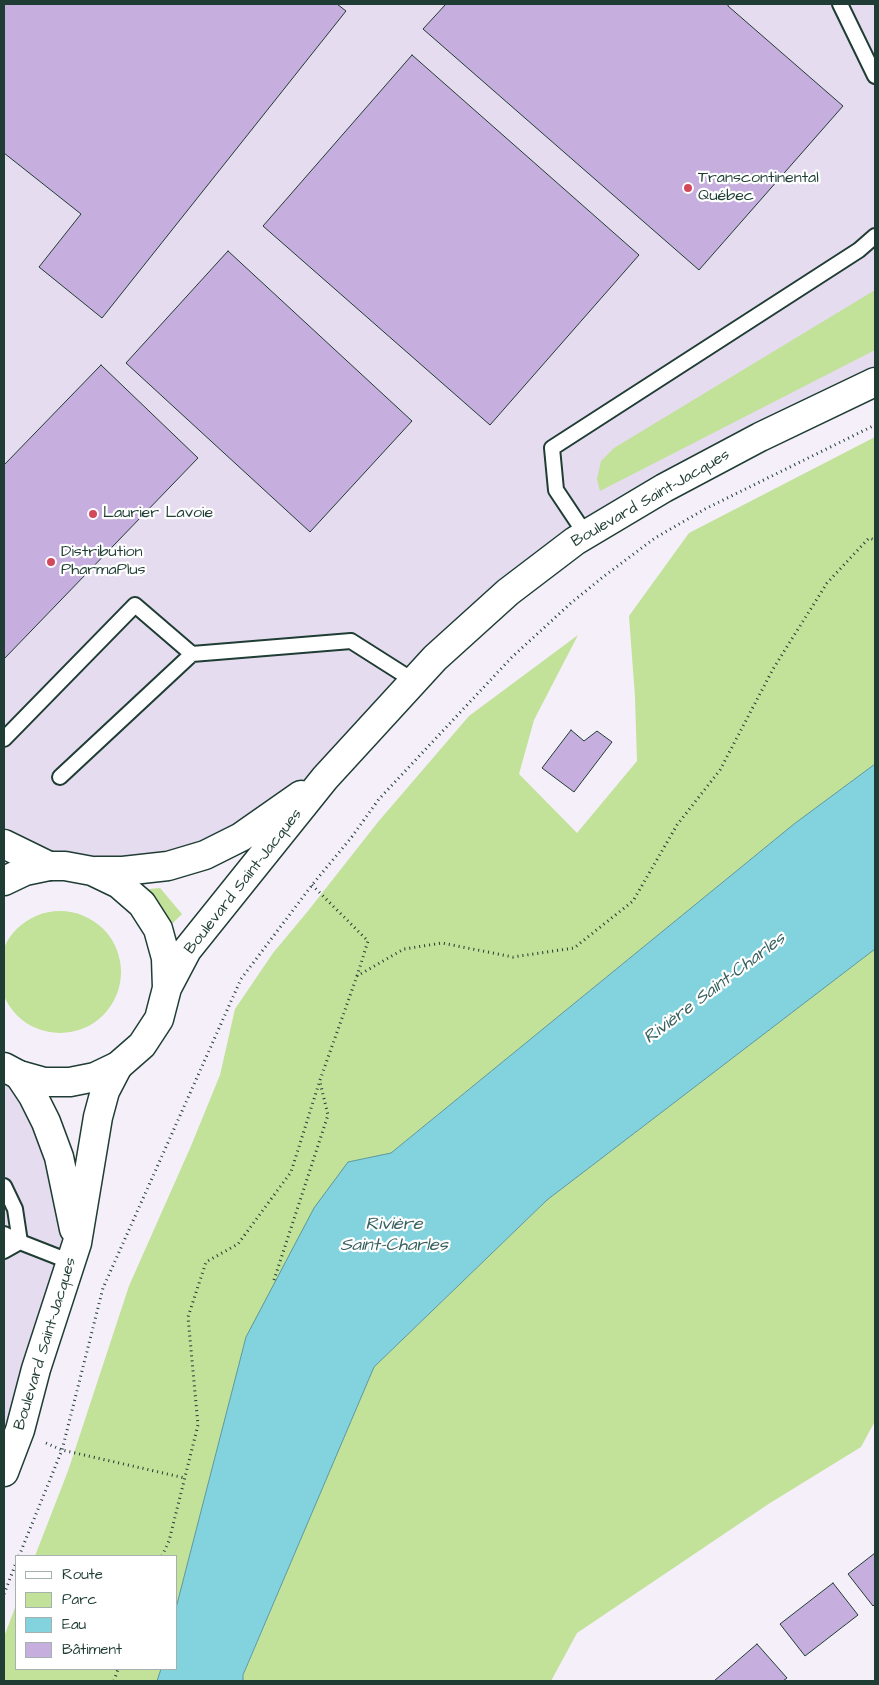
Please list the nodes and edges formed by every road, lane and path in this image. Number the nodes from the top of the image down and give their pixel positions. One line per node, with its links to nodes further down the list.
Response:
1 (840, 4): 2 (lane)
2 (875, 76)
3 (875, 236): 6 (lane)
4 (875, 382): 6 (main road, Boulevard Saint-Jacques)
5 (875, 425): 17 (path)
6 (586, 535): 9 (main road, Boulevard Saint-Jacques)
7 (875, 540): 18 (path)
8 (192, 654): 9 (lane); 10 (lane); 11 (lane)
9 (414, 681): 12 (main road, Boulevard Saint-Jacques)
10 (4, 739)
11 (60, 777)
12 (325, 778): 15 (main road, Boulevard Saint-Jacques); 19 (main road, Boulevard Saint-Jacques)
13 (4, 844): 14 (main road)
14 (49, 866): 15 (main road); 16 (main road)
15 (92, 871): 19 (main road)
16 (4, 881)
17 (312, 885): 18 (path); 29 (path)
18 (357, 976): 22 (path)
19 (167, 988): 20 (main road)
20 (118, 1066): 21 (main road); 27 (main road, Boulevard Saint-Jacques)
21 (11, 1071): 27 (main road, Boulevard Saint-Jacques)
22 (320, 1080): 28 (path); 31 (path)
23 (4, 1186): 25 (lane)
24 (4, 1234): 25 (lane)
25 (20, 1242): 26 (lane); 27 (lane)
26 (4, 1251)
27 (74, 1253): 30 (main road, Boulevard Saint-Jacques)
28 (274, 1280)
29 (62, 1450): 31 (path); 32 (path)
30 (4, 1472)
31 (185, 1478): 33 (path)
32 (19, 1555)
33 (162, 1555)
34 (15, 1566): 35 (path)
35 (4, 1594)

